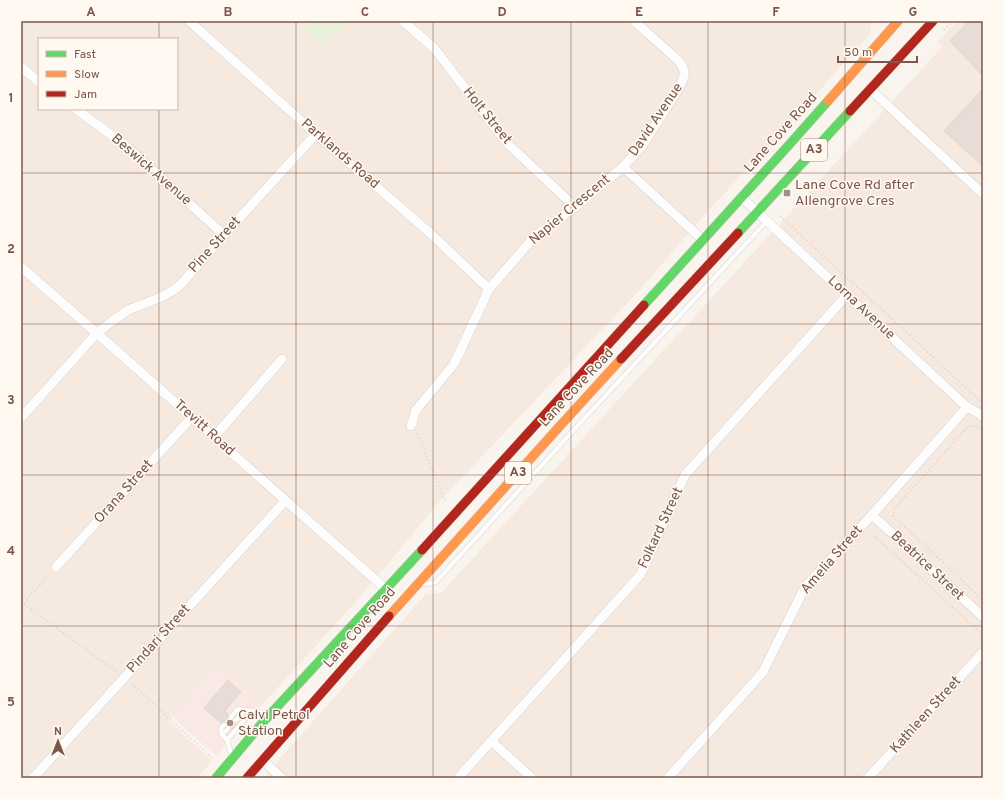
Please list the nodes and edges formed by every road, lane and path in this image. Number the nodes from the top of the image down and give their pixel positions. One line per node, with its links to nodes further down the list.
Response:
1 (189, 21): 10 (street, Parklands Road)
2 (403, 21): 14 (street, Holt Street)
3 (634, 21): 11 (street, David Avenue)
4 (933, 21): 8 (highway, Lane Cove Road / A3)
5 (893, 23): 13 (highway, Lane Cove Road / A3)
6 (21, 67): 7 (street)
7 (38, 81)
8 (870, 89): 12 (street); 15 (highway, Lane Cove Road / A3)
9 (77, 110): 18 (street, Beswick Avenue)
10 (316, 134): 18 (street, Pine Street); 21 (street, Parklands Road)
11 (623, 167): 14 (street, Napier Crescent); 19 (street, Napier Crescent)
12 (983, 194)
13 (741, 197): 15 (street, Lorna Avenue); 19 (highway, Lane Cove Road / A3)
14 (575, 207): 21 (street, Napier Crescent)
15 (758, 212): 17 (street, Lorna Avenue); 38 (highway, Lane Cove Road / A3)
16 (780, 216): 25 (path)
17 (767, 221): 22 (street, Lorna Avenue); 38 (lane)
18 (224, 234): 23 (street, Pine Street)
19 (703, 240): 39 (highway, Lane Cove Road / A3)
20 (21, 267): 23 (street, Trevitt Road)
21 (489, 289): 30 (street, Napier Crescent)
22 (847, 295): 26 (street, Lorna Avenue); 53 (street, Folkard Street)
23 (97, 333): 28 (street, Pine Street); 29 (street, Trevitt Road)
24 (282, 359): 32 (street)
25 (983, 403)
26 (967, 407): 27 (street, Lorna Avenue); 35 (street, Amelia Street)
27 (983, 417)
28 (21, 418)
29 (191, 418): 32 (street, Trevitt Road); 37 (street, Orana Street)
30 (411, 426): 34 (path)
31 (981, 429): 40 (path)
32 (214, 438): 33 (street, Trevitt Road)
33 (285, 501): 39 (street, Trevitt Road); 56 (street, Pindari Street)
34 (445, 501)
35 (872, 515): 42 (street, Beatrice Street); 62 (street, Amelia Street)
36 (875, 537): 43 (path)
37 (56, 567): 41 (path)
38 (418, 583): 55 (highway, Lane Cove Road / A3)
39 (386, 590): 46 (highway, Lane Cove Road / A3)
40 (983, 600)
41 (21, 606)
42 (983, 617)
43 (982, 648): 63 (street, Kathleen Street)
44 (245, 710): 45 (lane); 47 (lane); 48 (lane)
45 (252, 711): 46 (lane); 52 (lane)
46 (270, 714): 54 (highway, Lane Cove Road / A3)
47 (231, 717)
48 (236, 720)
49 (224, 725): 51 (lane)
50 (228, 729): 51 (lane)
51 (222, 736): 52 (lane)
52 (227, 740): 54 (lane)
53 (491, 741): 60 (street, Folkard Street); 61 (street)
54 (232, 759): 57 (highway, Lane Cove Road / A3)
55 (262, 760): 58 (highway, Lane Cove Road / A3); 59 (street)
56 (33, 778)
57 (216, 778)
58 (247, 778)
59 (282, 778)
60 (458, 778)
61 (532, 778)
62 (668, 778)
63 (868, 778)

